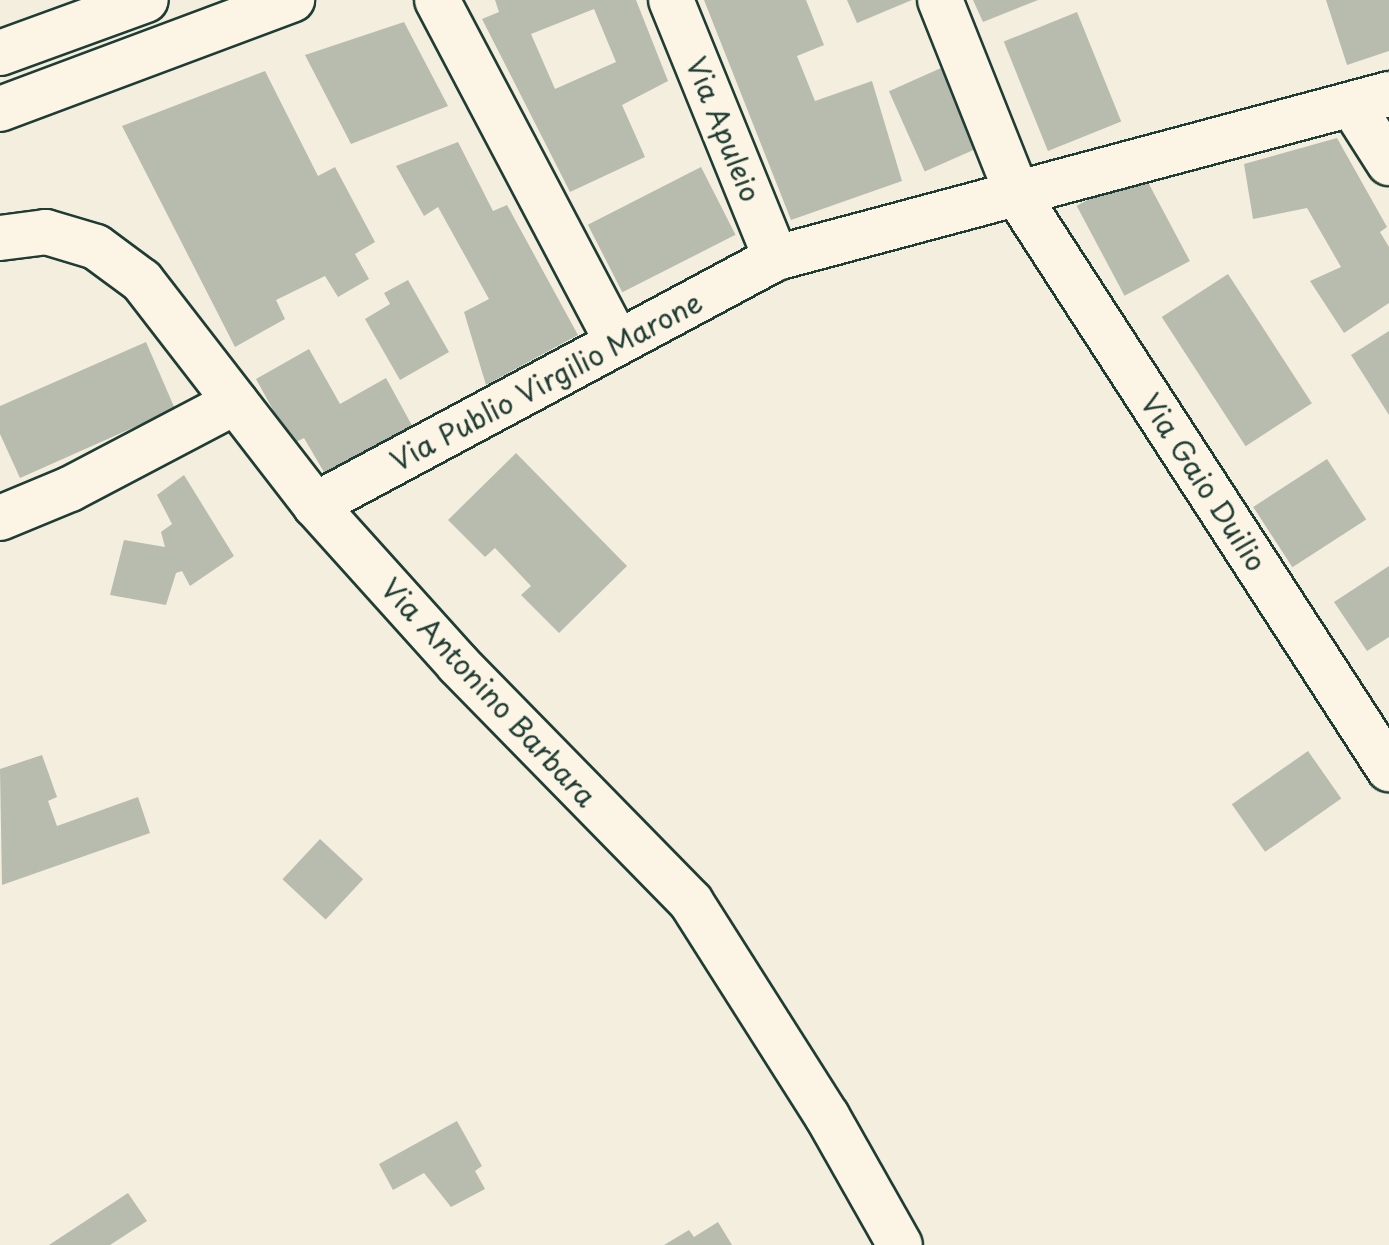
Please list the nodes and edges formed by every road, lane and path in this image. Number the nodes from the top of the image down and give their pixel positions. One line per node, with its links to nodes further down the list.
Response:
1 (146, 0): 6 (street)
2 (292, 0): 8 (street)
3 (437, 0): 13 (street)
4 (671, 0): 12 (street, Via Apuleio)
5 (940, 0): 10 (street, Via Gaio Duilio)
6 (0, 53)
7 (1370, 100): 9 (street); 10 (street, Via Publio Virgilio Marone)
8 (0, 109)
9 (1389, 163)
10 (1018, 196): 12 (street, Via Publio Virgilio Marone); 17 (street, Via Gaio Duilio)
11 (0, 238): 14 (street, Via Antonino Barbara)
12 (776, 258): 13 (street, Via Publio Virgilio Marone)
13 (617, 342): 15 (street, Via Publio Virgilio Marone)
14 (236, 402): 15 (street, Via Antonino Barbara); 16 (street)
15 (315, 505): 18 (street, Via Antonino Barbara)
16 (0, 518)
17 (1389, 769)
18 (900, 1245)

